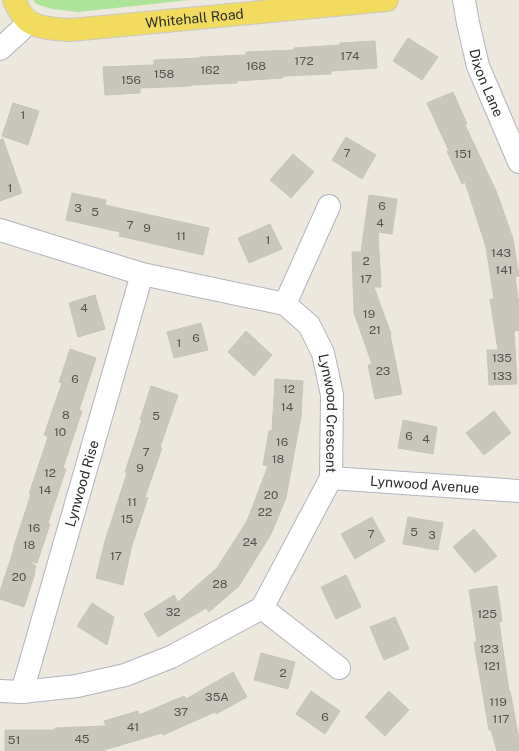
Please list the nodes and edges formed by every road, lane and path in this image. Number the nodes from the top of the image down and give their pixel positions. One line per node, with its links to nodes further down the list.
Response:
1 (14, 0): 4 (main road)
2 (387, 0): 4 (main road, Whitehall Road)
3 (464, 0): 6 (street, Dixon Lane)
4 (27, 20): 5 (street)
5 (0, 49)
6 (519, 162)
7 (329, 206): 10 (street)
8 (0, 230): 9 (street, Lynwood Crescent)
9 (142, 274): 10 (street, Lynwood Crescent); 16 (street, Lynwood Rise)
10 (285, 304): 11 (street, Lynwood Crescent)
11 (332, 478): 12 (street, Lynwood Avenue); 13 (street, Lynwood Crescent)
12 (519, 491)
13 (262, 608): 14 (street); 16 (street)
14 (339, 668)
15 (0, 690): 16 (street)
16 (22, 692)

